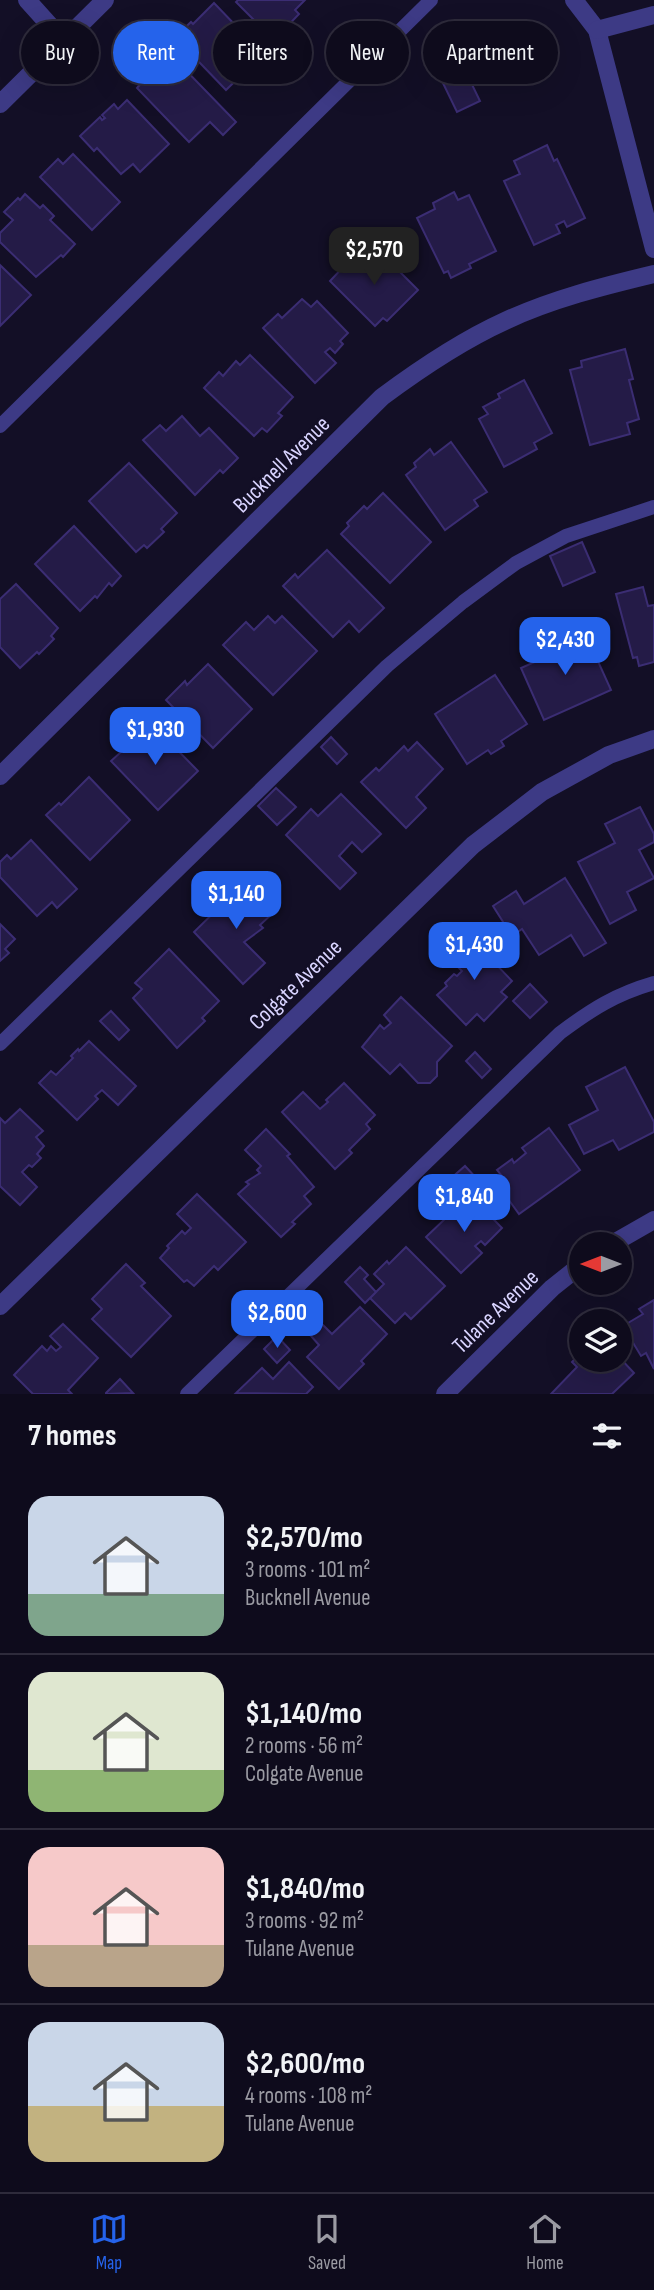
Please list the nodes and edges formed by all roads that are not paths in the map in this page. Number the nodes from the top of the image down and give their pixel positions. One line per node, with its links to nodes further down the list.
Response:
1 (27, 0): 6 (street)
2 (105, 0): 7 (street)
3 (431, 0): 13 (lane)
4 (574, 0): 8 (street)
5 (654, 15): 8 (street)
6 (46, 21)
7 (83, 21)
8 (597, 30): 11 (street)
9 (21, 83): 10 (street)
10 (0, 104)
11 (654, 248)
12 (654, 274): 16 (street, Bucknell Avenue)
13 (0, 426)
14 (654, 507): 18 (lane)
15 (654, 738): 22 (street, Colgate Avenue)
16 (0, 776)
17 (654, 983): 23 (lane)
18 (0, 1044)
19 (654, 1220): 20 (street)
20 (632, 1233)
21 (569, 1275): 24 (street, Tulane Avenue)
22 (0, 1306)
23 (187, 1394)
24 (445, 1394)

